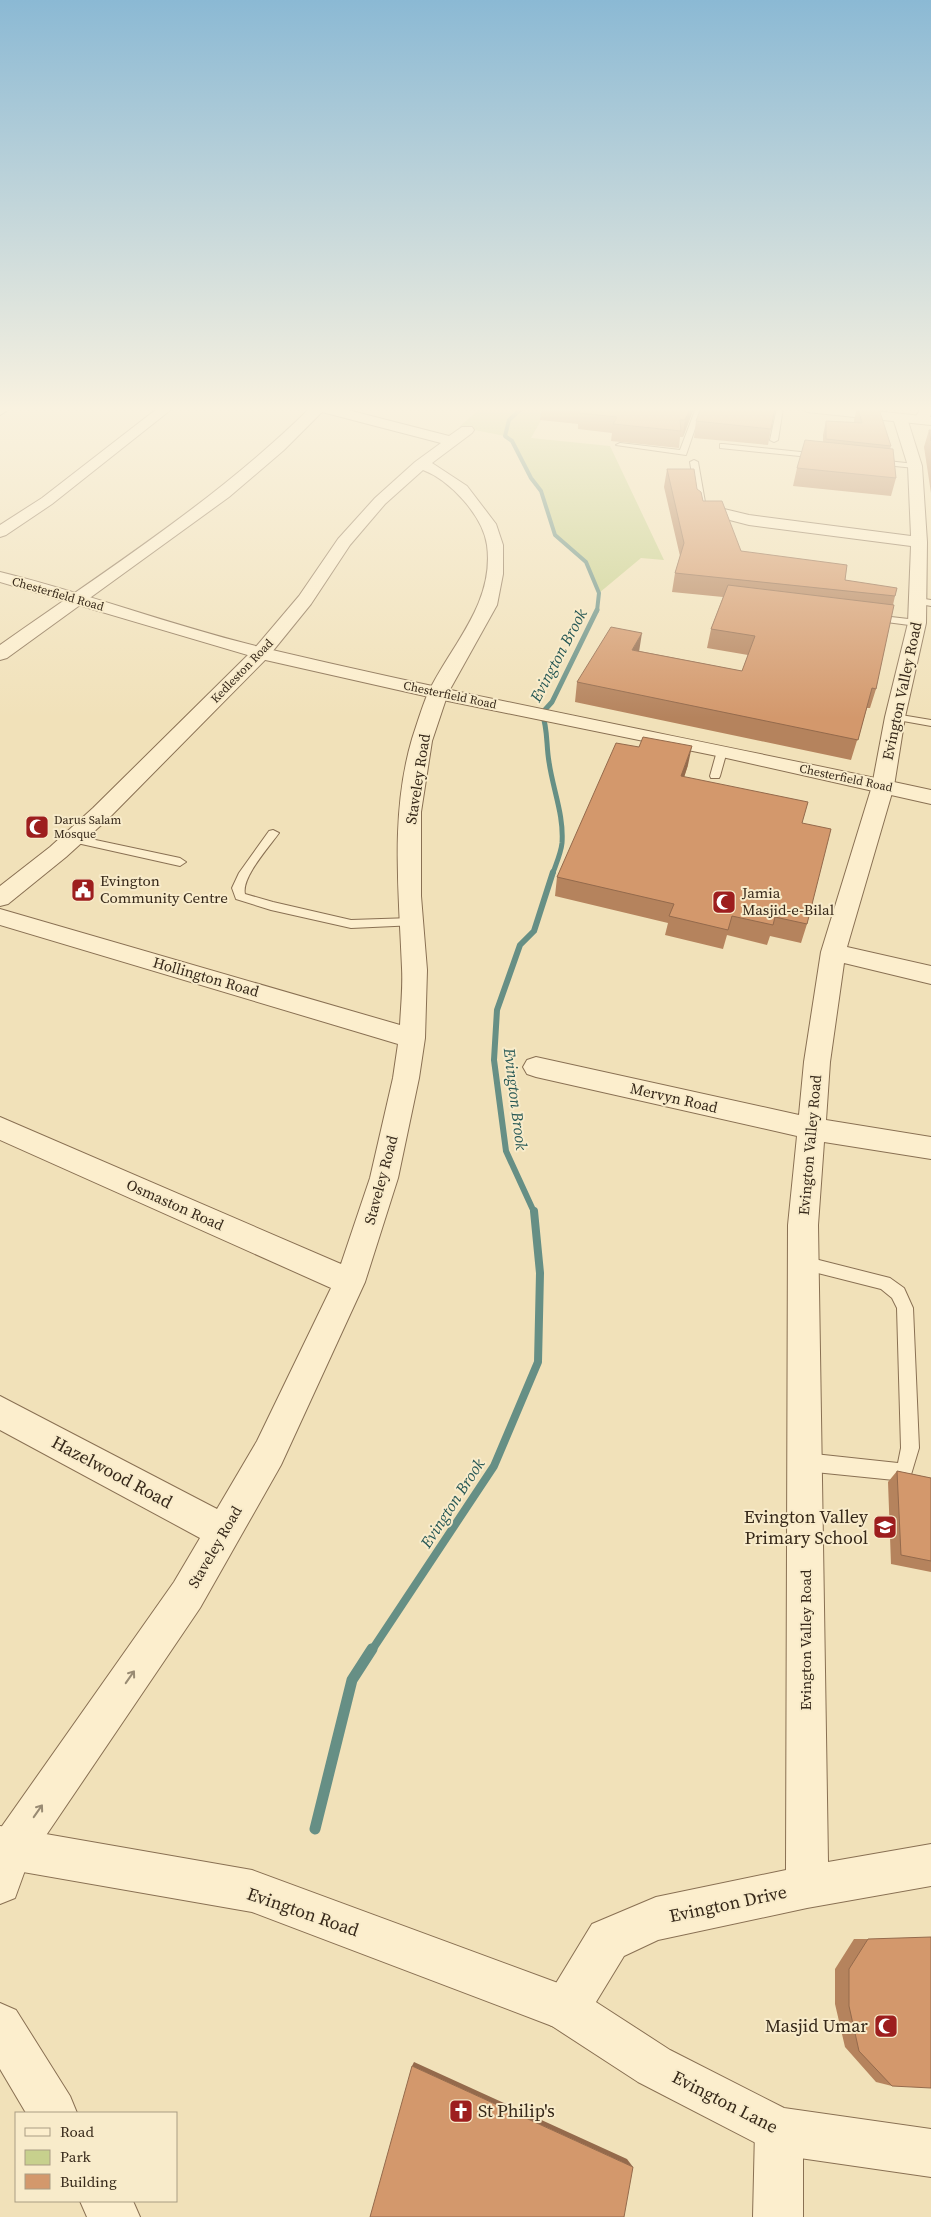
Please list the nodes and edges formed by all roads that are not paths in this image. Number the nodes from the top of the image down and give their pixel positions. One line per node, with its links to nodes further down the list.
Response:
1 (31, 511): 8 (street)
2 (199, 511): 11 (street)
3 (370, 511): 14 (street, Kedleston Road)
4 (479, 511): 16 (street, Staveley Road)
5 (711, 511): 7 (lane)
6 (917, 511): 9 (street, Evington Valley Road)
7 (723, 516): 9 (street)
8 (0, 532)
9 (919, 542): 12 (street, Evington Valley Road)
10 (0, 577): 11 (street, Chesterfield Road)
11 (76, 599): 14 (street, Chesterfield Road); 15 (street)
12 (922, 609): 13 (lane); 17 (street, Evington Valley Road)
13 (868, 617)
14 (261, 653): 16 (street, Chesterfield Road); 24 (street, Kedleston Road)
15 (0, 654)
16 (438, 693): 19 (street, Chesterfield Road); 28 (street, Staveley Road)
17 (895, 717): 18 (lane); 21 (street, Evington Valley Road)
18 (931, 723)
19 (722, 751): 20 (lane); 21 (street, Chesterfield Road)
20 (715, 776)
21 (894, 788): 22 (street, Chesterfield Road); 29 (street, Evington Valley Road)
22 (931, 797)
23 (273, 833): 28 (lane)
24 (72, 839): 25 (lane); 26 (street, Kedleston Road)
25 (180, 862)
26 (0, 898)
27 (0, 917): 31 (street, Hollington Road)
28 (412, 922): 31 (street, Staveley Road)
29 (833, 952): 30 (street); 34 (street, Evington Valley Road)
30 (931, 975)
31 (412, 1038): 37 (street, Staveley Road)
32 (536, 1067): 34 (street, Mervyn Road)
33 (0, 1128): 37 (street, Osmaston Road)
34 (813, 1129): 35 (street, Mervyn Road); 36 (street, Evington Valley Road)
35 (931, 1148)
36 (803, 1263): 39 (street, Evington Valley Road); 39 (lane)
37 (350, 1282): 40 (street, Staveley Road)
38 (0, 1412): 40 (street, Hazelwood Road)
39 (805, 1462): 43 (street, Evington Valley Road)
40 (224, 1532): 41 (street, Staveley Road, one-way to 40)
41 (3, 1860): 44 (street, Evington Road)
42 (931, 1865): 43 (street, Evington Drive)
43 (807, 1887): 44 (street, Evington Drive)
44 (566, 2009): 47 (street, Evington Lane)
45 (0, 2026): 46 (street)
46 (52, 2112)
47 (779, 2131): 48 (street, Evington Lane); 51 (street)
48 (931, 2153)
49 (106, 2202): 50 (street)
50 (115, 2217)
51 (778, 2217)

